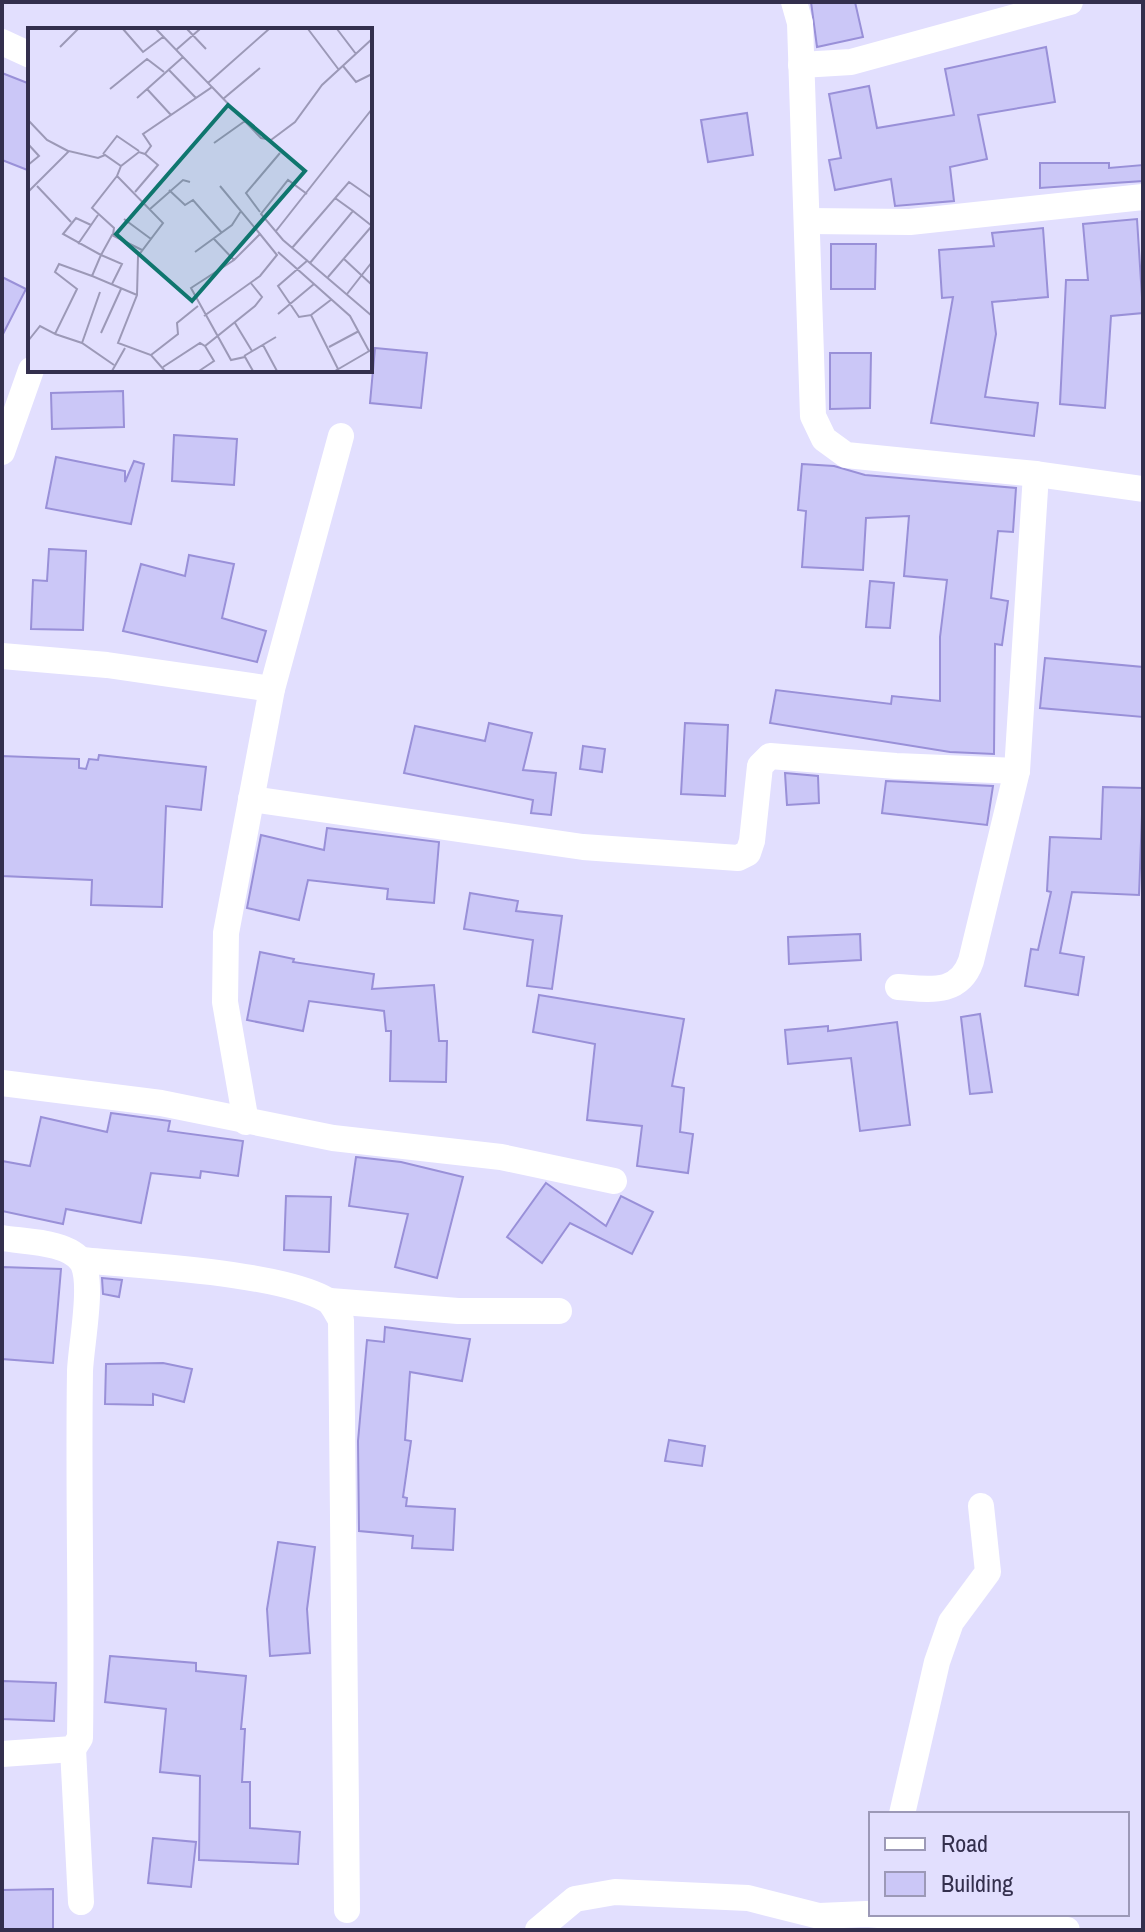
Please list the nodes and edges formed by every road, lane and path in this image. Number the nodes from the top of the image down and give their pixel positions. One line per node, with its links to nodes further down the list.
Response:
1 (794, 2): 5 (street)
2 (1070, 2): 5 (street)
3 (2, 42): 4 (street)
4 (28, 54)
5 (801, 65): 7 (street)
6 (1143, 197): 7 (street)
7 (808, 221): 11 (street)
8 (30, 372): 10 (street)
9 (341, 436): 14 (street)
10 (2, 452)
11 (1036, 474): 12 (street); 15 (street)
12 (1143, 489)
13 (2, 656): 14 (street)
14 (272, 689): 16 (street)
15 (1017, 771): 16 (street); 17 (street)
16 (251, 799): 19 (street)
17 (898, 987)
18 (2, 1083): 19 (street)
19 (246, 1122): 20 (street)
20 (614, 1181)
21 (2, 1238): 22 (street)
22 (81, 1260): 23 (street); 26 (street)
23 (330, 1301): 24 (street); 30 (street)
24 (559, 1311)
25 (981, 1506): 28 (street)
26 (73, 1749): 27 (street); 29 (street)
27 (2, 1754)
28 (902, 1812)
29 (81, 1902)
30 (347, 1910)
31 (869, 1915): 33 (street)
32 (892, 1916): 34 (street)
33 (538, 1930)
34 (1067, 1930)

